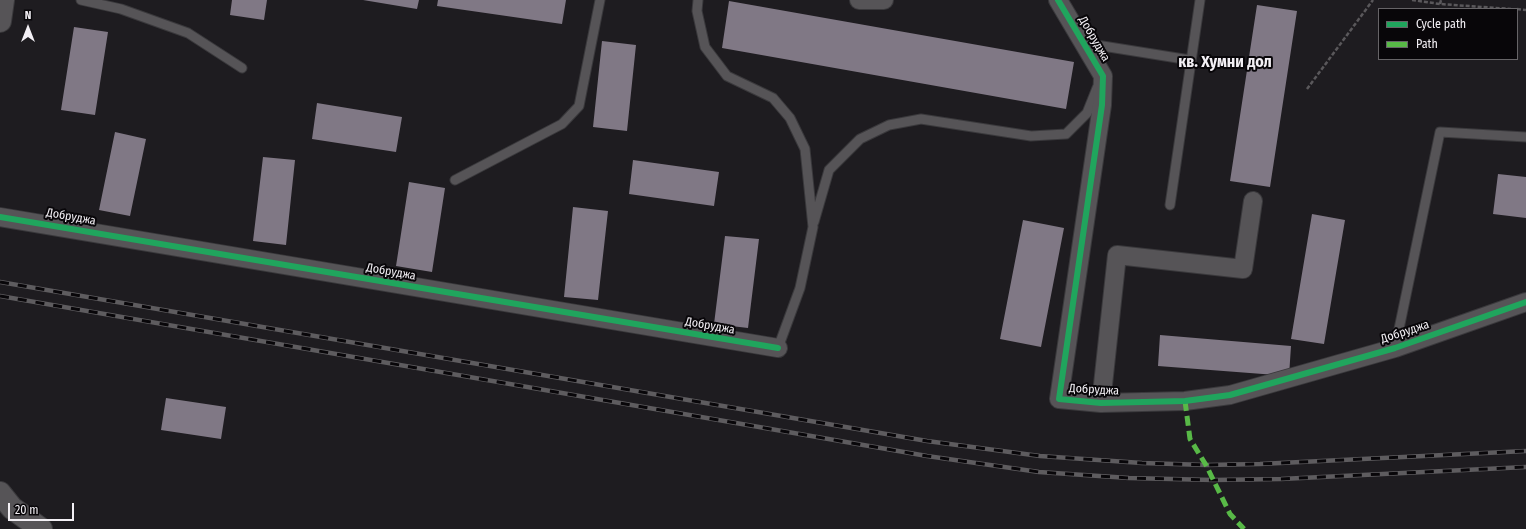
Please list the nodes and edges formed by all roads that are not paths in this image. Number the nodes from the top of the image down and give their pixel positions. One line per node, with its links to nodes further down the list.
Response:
1 (3, 0): 10 (main road)
2 (81, 0): 9 (lane)
3 (600, 0): 16 (lane)
4 (698, 0): 20 (lane)
5 (859, 0): 6 (street)
6 (884, 0)
7 (1058, 0): 11 (street, Добруджа)
8 (1200, 0): 12 (lane)
9 (122, 4): 13 (lane)
10 (0, 21)
11 (1084, 43): 12 (lane); 14 (street, Добруджа)
12 (1190, 60): 18 (lane)
13 (242, 68)
14 (1103, 76): 20 (lane); 24 (street, Добруджа)
15 (1526, 137): 23 (lane)
16 (455, 180)
17 (1253, 200): 24 (street, Добруджа)
18 (1170, 204)
19 (0, 217): 22 (street, Добруджа)
20 (813, 227): 22 (lane)
21 (1526, 302): 23 (street, Добруджа)
22 (778, 348)
23 (1395, 348): 24 (street, Добруджа)
24 (1101, 403)
25 (0, 493): 26 (main road)
26 (41, 529)

